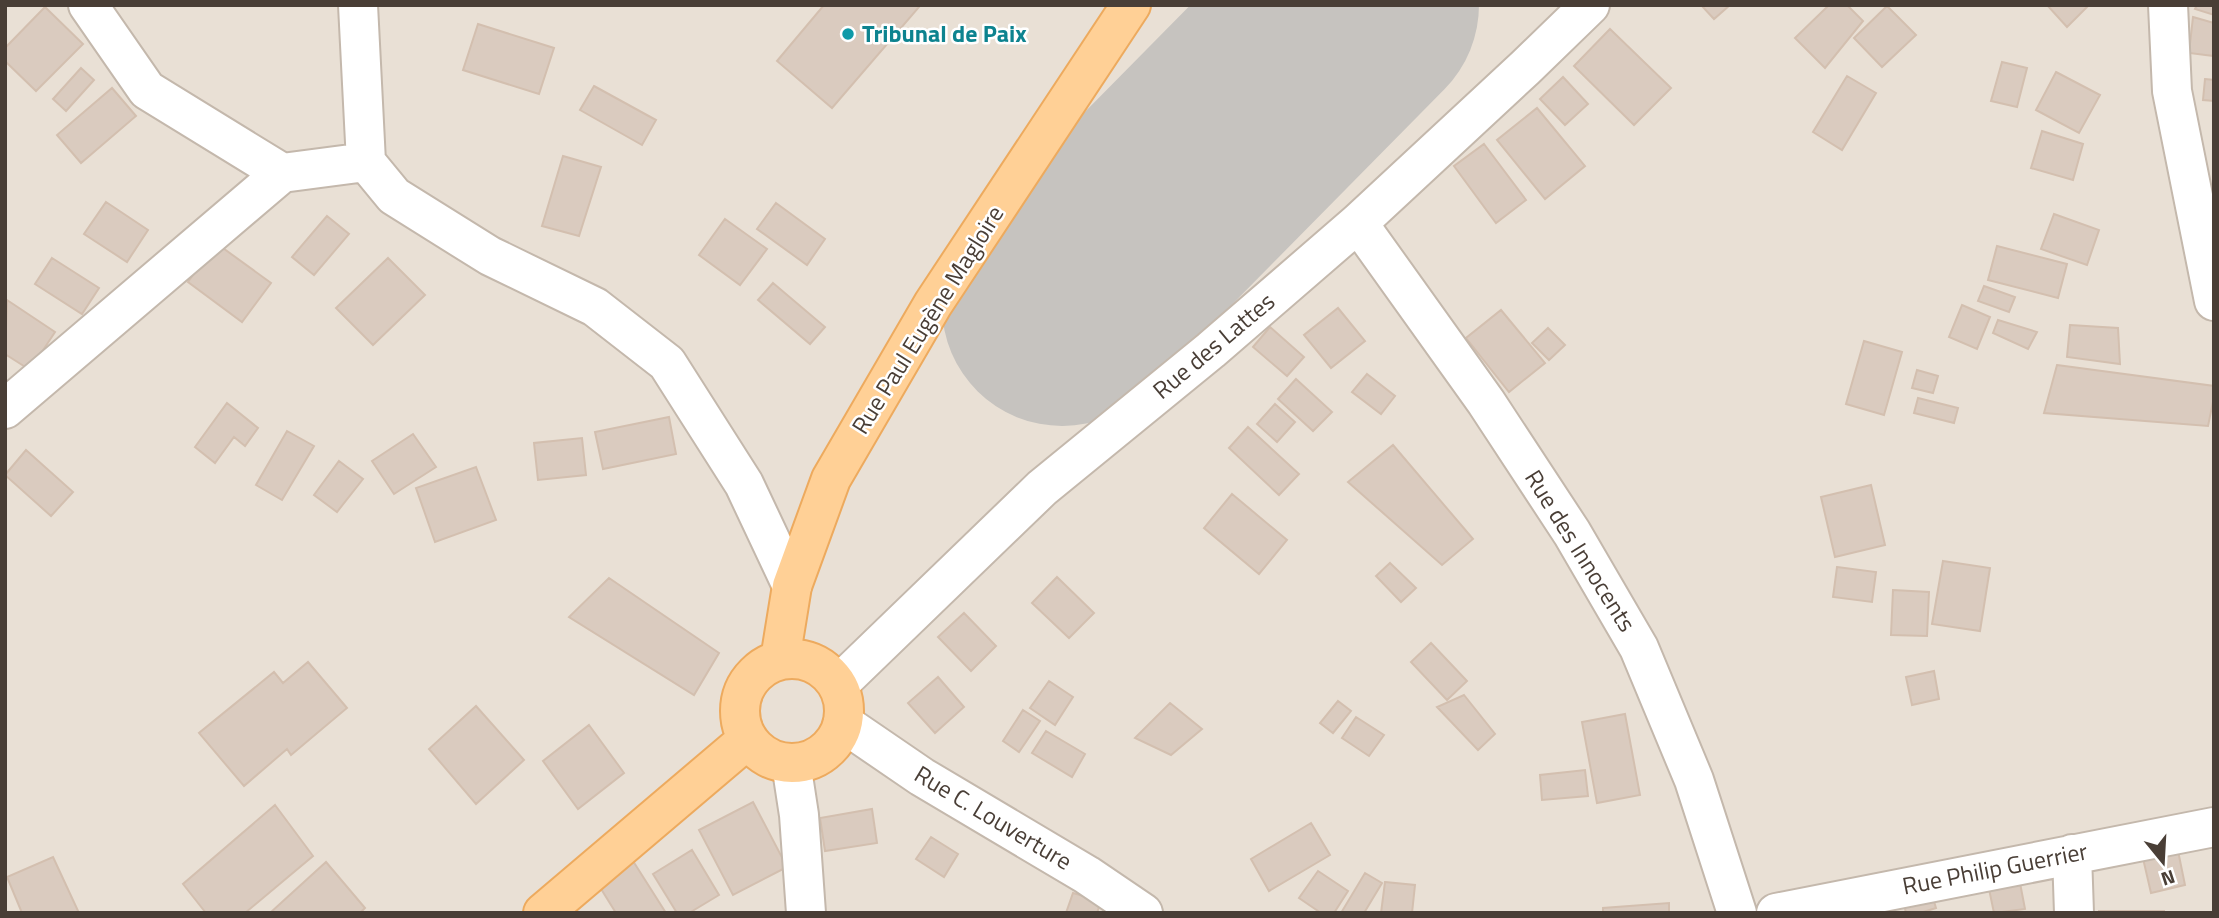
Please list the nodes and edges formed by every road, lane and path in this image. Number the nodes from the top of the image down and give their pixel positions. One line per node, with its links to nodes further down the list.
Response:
1 (88, 5): 7 (street)
2 (358, 5): 6 (street)
3 (1131, 5): 11 (main road, Rue Paul Eugène Magloire)
4 (1590, 5): 8 (street, Rue des Lattes)
5 (2168, 5): 9 (street)
6 (366, 162): 7 (street); 11 (street)
7 (282, 173): 10 (street)
8 (1358, 223): 13 (street, Rue des Lattes); 22 (street, Rue des Innocents)
9 (2214, 301)
10 (5, 409)
11 (792, 586): 12 (main road, Rue Paul Eugène Magloire)
12 (779, 660): 13 (main road); 15 (main road)
13 (838, 685): 14 (main road)
14 (843, 723): 16 (main road); 21 (street, Rue C. Louverture)
15 (748, 739): 16 (main road); 19 (main road)
16 (791, 763): 20 (street)
17 (2214, 827): 18 (street, Rue Philip Guerrier)
18 (2072, 853): 23 (street, Rue Philip Guerrier); 24 (street)
19 (543, 913)
20 (806, 913)
21 (1143, 913)
22 (1737, 913)
23 (1776, 913)
24 (2074, 913)

